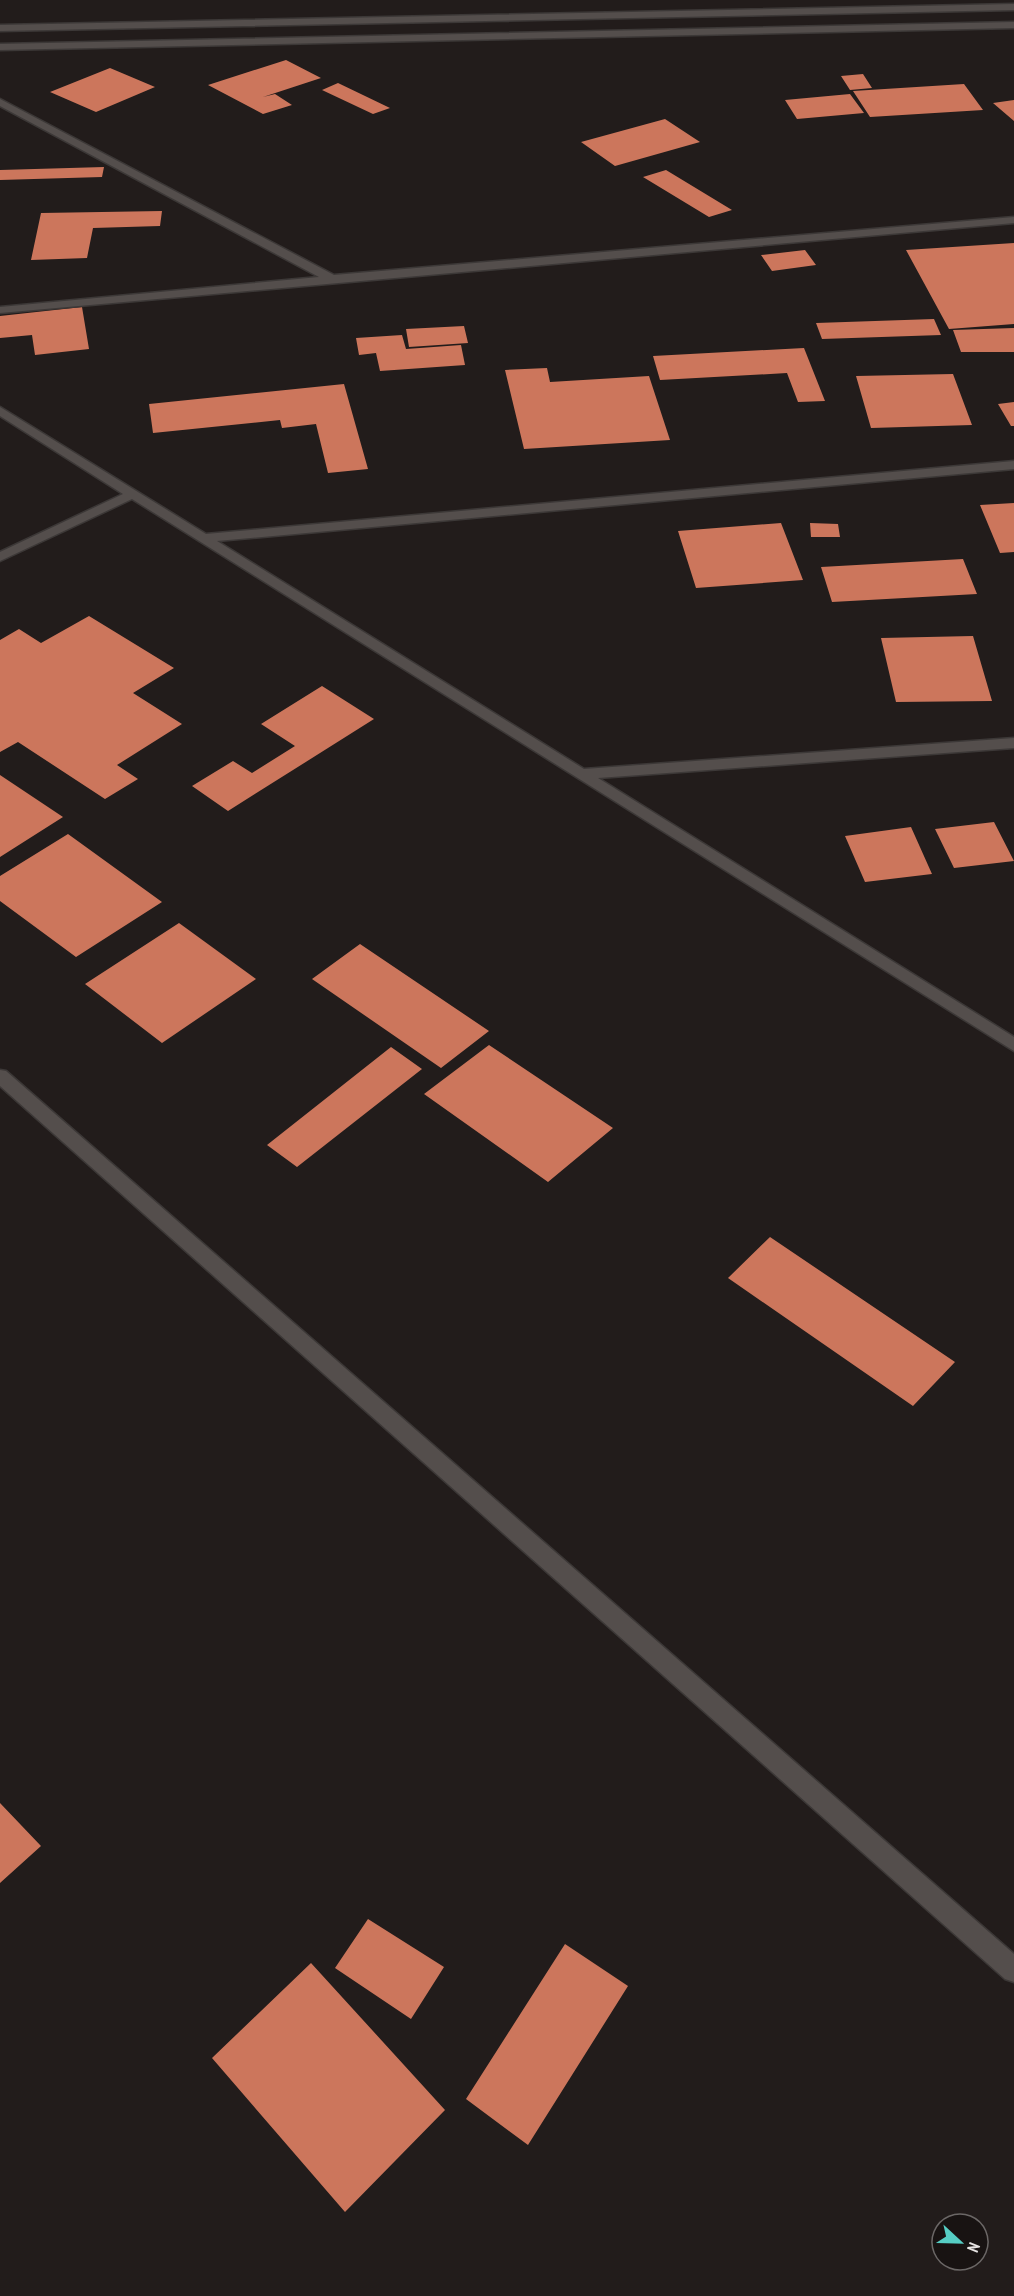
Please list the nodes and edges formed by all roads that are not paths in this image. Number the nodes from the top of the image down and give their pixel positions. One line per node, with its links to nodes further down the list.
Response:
1 (1014, 7): 3 (street)
2 (1014, 25): 4 (street)
3 (0, 27)
4 (0, 47)
5 (0, 102): 7 (street)
6 (1014, 220): 7 (street)
7 (332, 279): 8 (street)
8 (0, 310)
9 (0, 411): 11 (street)
10 (1014, 465): 12 (street)
11 (133, 494): 12 (street); 13 (street)
12 (205, 538): 15 (street)
13 (0, 557)
14 (1014, 743): 15 (street)
15 (581, 774): 16 (street)
16 (1014, 1045)
17 (0, 1076): 18 (street)
18 (1014, 1970)

